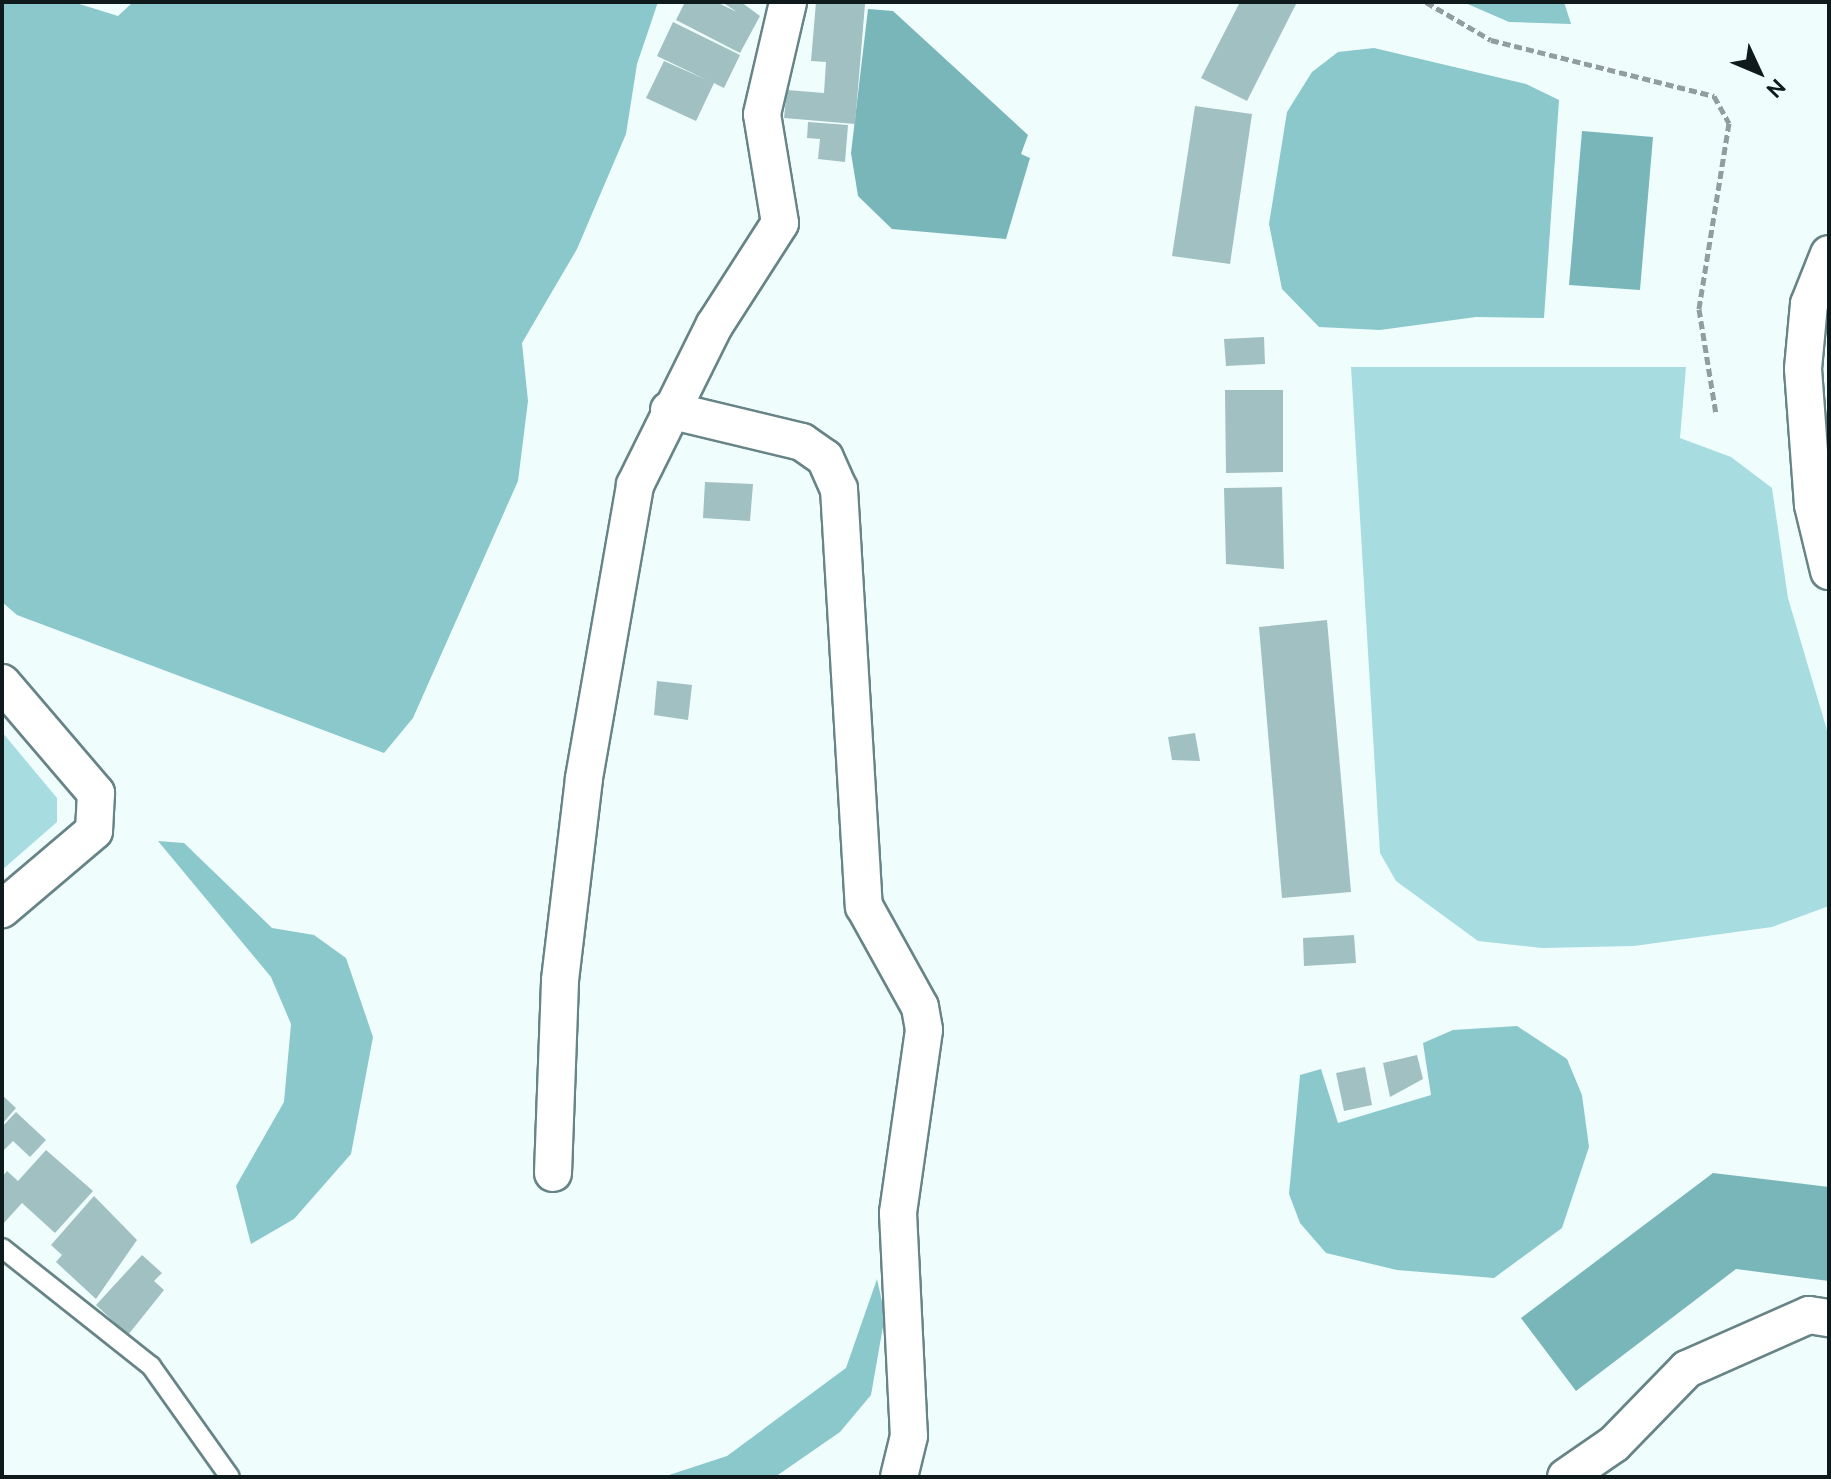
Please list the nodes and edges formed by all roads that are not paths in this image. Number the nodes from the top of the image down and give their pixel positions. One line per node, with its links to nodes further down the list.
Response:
1 (788, 2): 3 (street)
2 (1829, 254): 4 (street)
3 (669, 410): 7 (street); 11 (street)
4 (1829, 571)
5 (2, 683): 6 (street)
6 (2, 909)
7 (553, 1173)
8 (2, 1248): 10 (lane)
9 (1829, 1318): 12 (street)
10 (230, 1477)
11 (899, 1477)
12 (1566, 1477)

